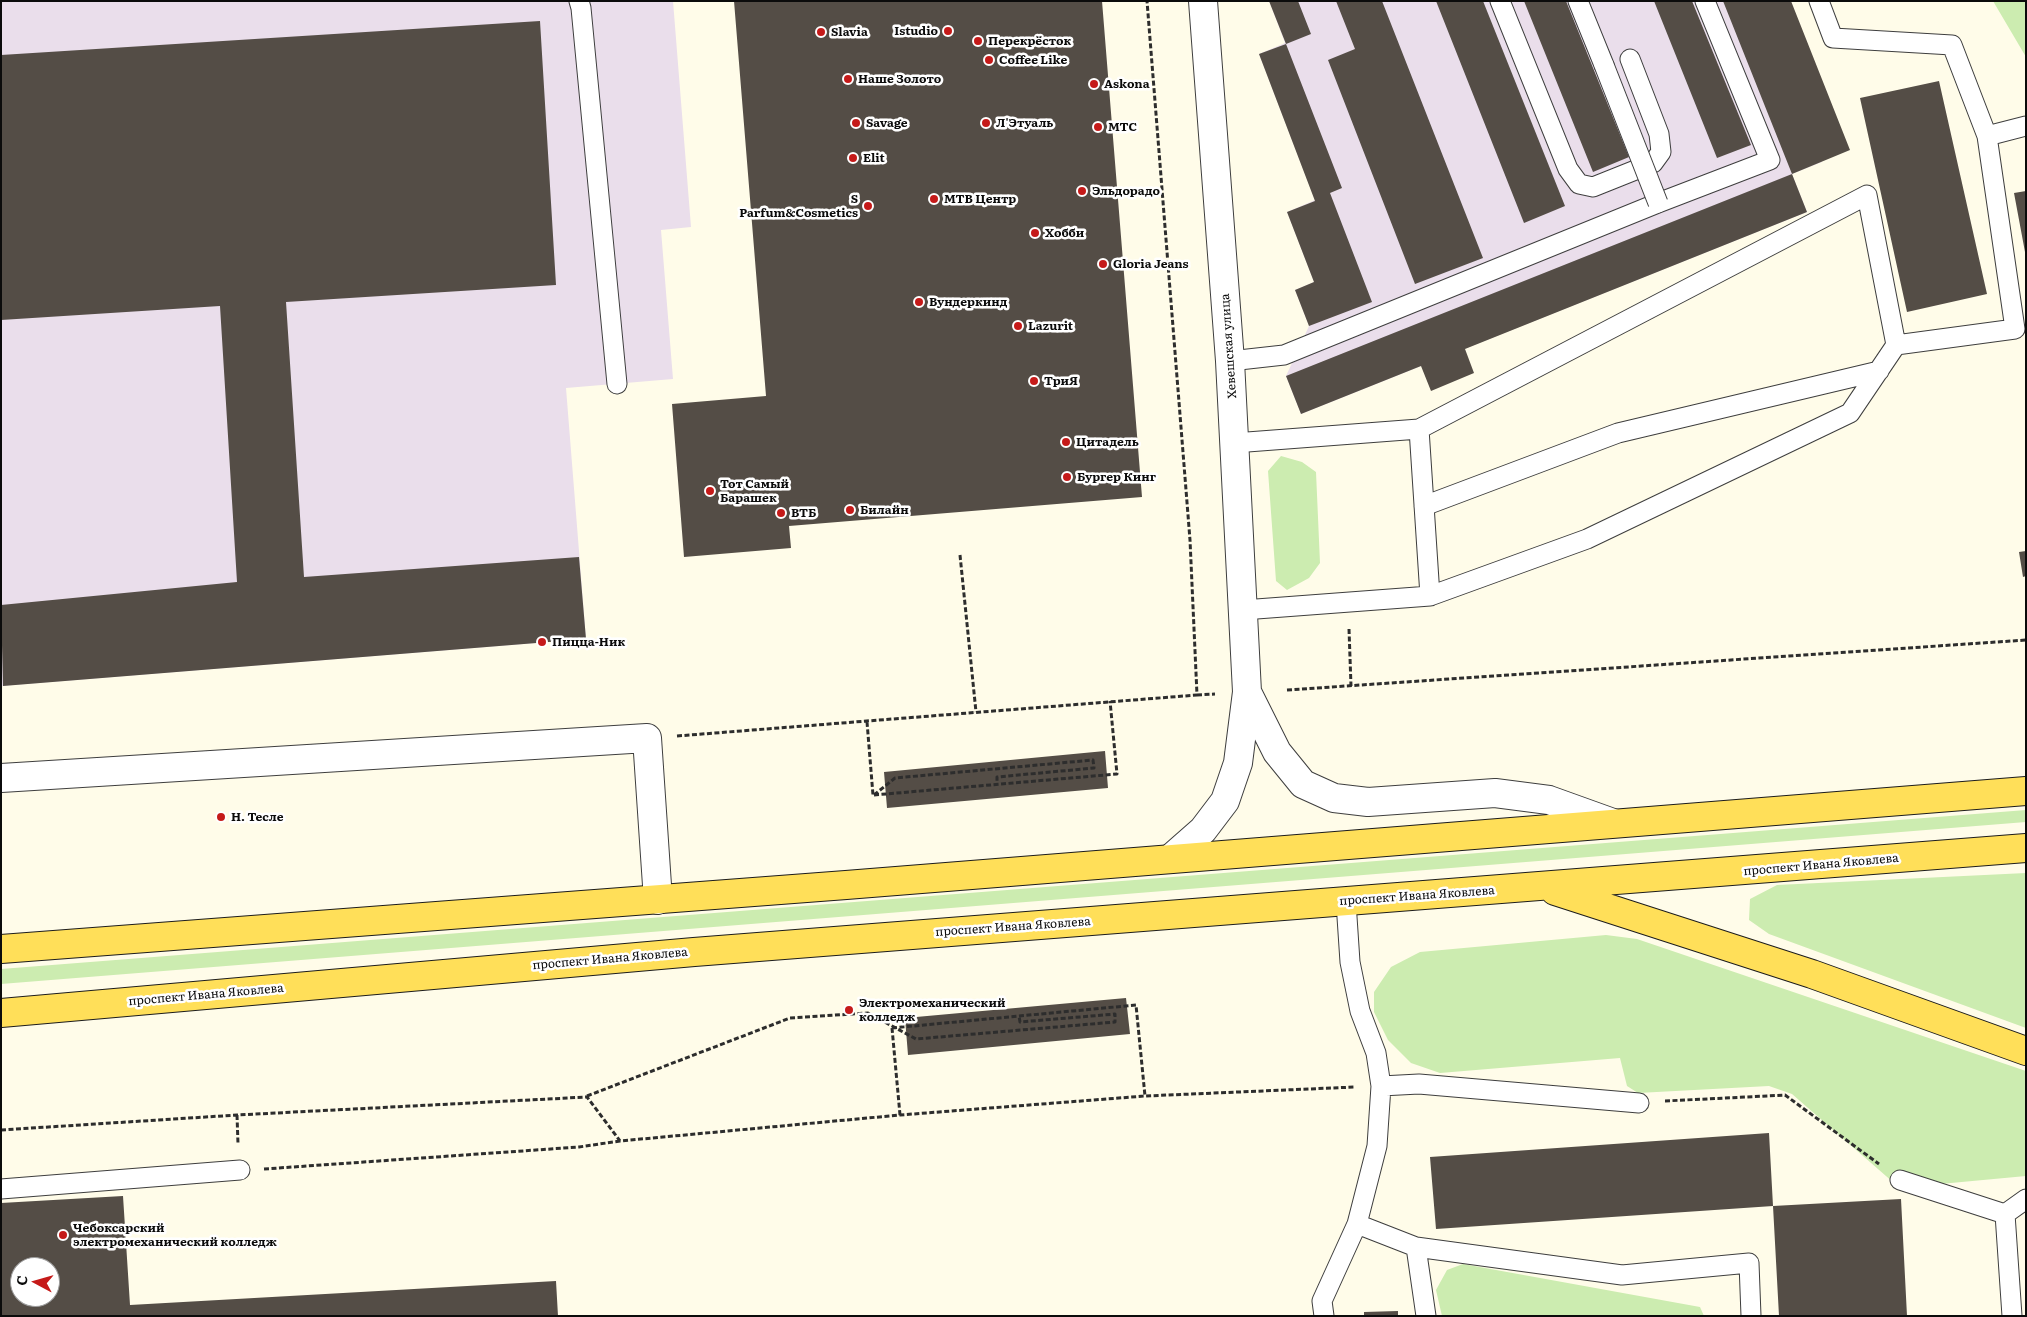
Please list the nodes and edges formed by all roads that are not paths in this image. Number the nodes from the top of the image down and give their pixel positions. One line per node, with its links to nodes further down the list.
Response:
1 (578, 1): 14 (lane)
2 (1203, 1): 12 (street, Хевешская улица)
3 (1500, 1): 7 (lane)
4 (1578, 1): 10 (lane, bridge)
5 (1705, 1): 10 (lane)
6 (1819, 1): 9 (lane)
7 (1630, 59)
8 (2026, 126): 9 (lane)
9 (1987, 136): 11 (lane)
10 (1658, 203): 12 (lane)
11 (1896, 346): 13 (lane); 15 (lane)
12 (1230, 361): 16 (street, Хевешская улица)
13 (1879, 371): 17 (lane); 18 (lane)
14 (617, 384)
15 (1419, 429): 16 (lane); 17 (lane)
16 (1234, 443): 19 (street, Хевешская улица)
17 (1424, 506): 18 (lane)
18 (1430, 596): 19 (lane)
19 (1243, 610): 20 (street, Хевешская улица)
20 (1247, 692): 23 (street); 25 (street)
21 (1, 778): 27 (street)
22 (2026, 791): 23 (main road)
23 (1613, 823): 25 (main road)
24 (2026, 848): 26 (main road, проспект Ивана Яковлева)
25 (1170, 859): 27 (main road)
26 (1542, 887): 28 (main road, проспект Ивана Яковлева); 31 (main road)
27 (658, 900): 29 (main road)
28 (1346, 902): 30 (main road, проспект Ивана Яковлева); 32 (lane)
29 (1, 949)
30 (1, 1013)
31 (2026, 1051)
32 (1381, 1086): 33 (lane); 39 (lane)
33 (1639, 1102)
34 (240, 1170): 36 (lane)
35 (1900, 1180): 38 (lane)
36 (1, 1189)
37 (2026, 1199): 38 (lane)
38 (2005, 1214): 45 (lane)
39 (1357, 1224): 40 (lane); 41 (lane)
40 (1416, 1247): 43 (lane); 44 (lane)
41 (1323, 1308): 42 (lane)
42 (1310, 1316)
43 (1426, 1316)
44 (1751, 1316)
45 (2012, 1316)

